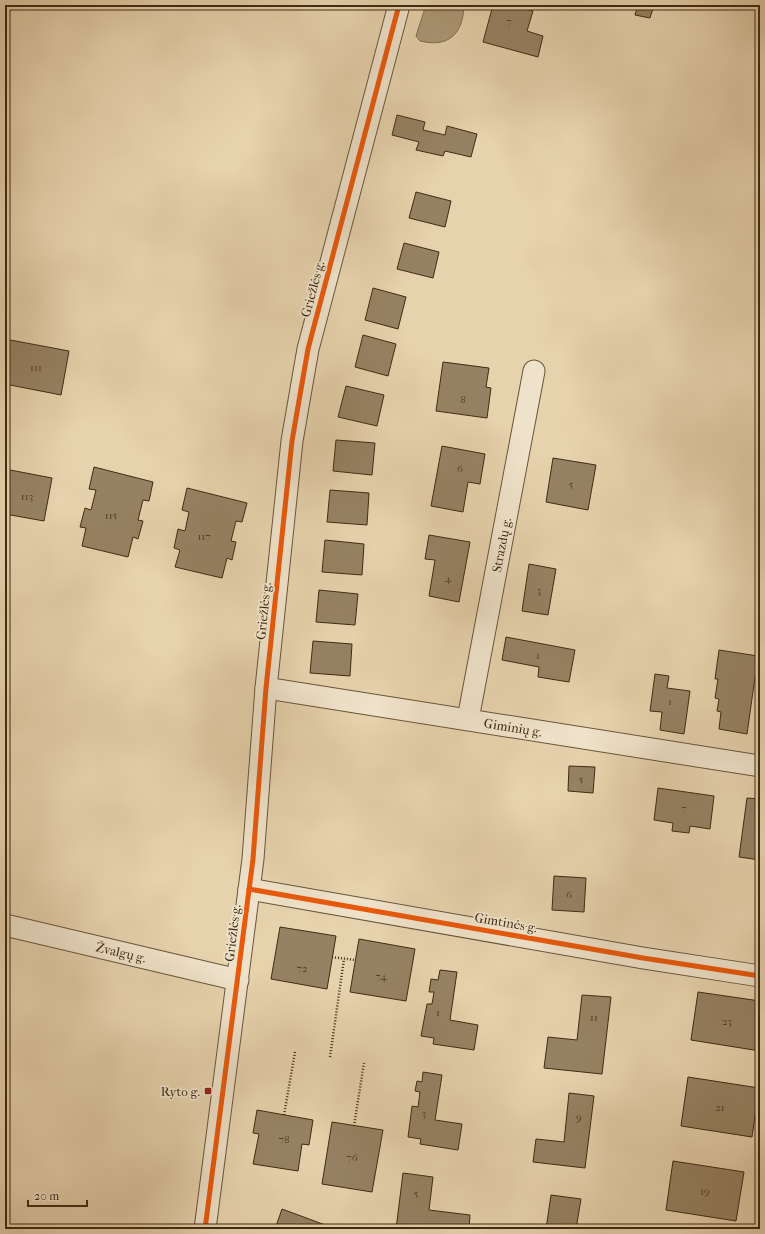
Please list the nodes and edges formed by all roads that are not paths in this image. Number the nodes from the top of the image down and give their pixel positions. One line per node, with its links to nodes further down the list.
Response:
1 (399, 5): 3 (street, Griežlės g.)
2 (534, 371): 4 (street, Strazdų g.)
3 (266, 688): 4 (street, Giminių g.); 6 (street, Griežlės g.)
4 (468, 719): 5 (street, Giminių g.)
5 (760, 766)
6 (249, 889): 8 (street, Gimtinės g.); 9 (street, Griežlės g.)
7 (5, 925): 9 (street, Žvalgų g.)
8 (760, 976)
9 (238, 980): 10 (street, Griežlės g.)
10 (205, 1229)

